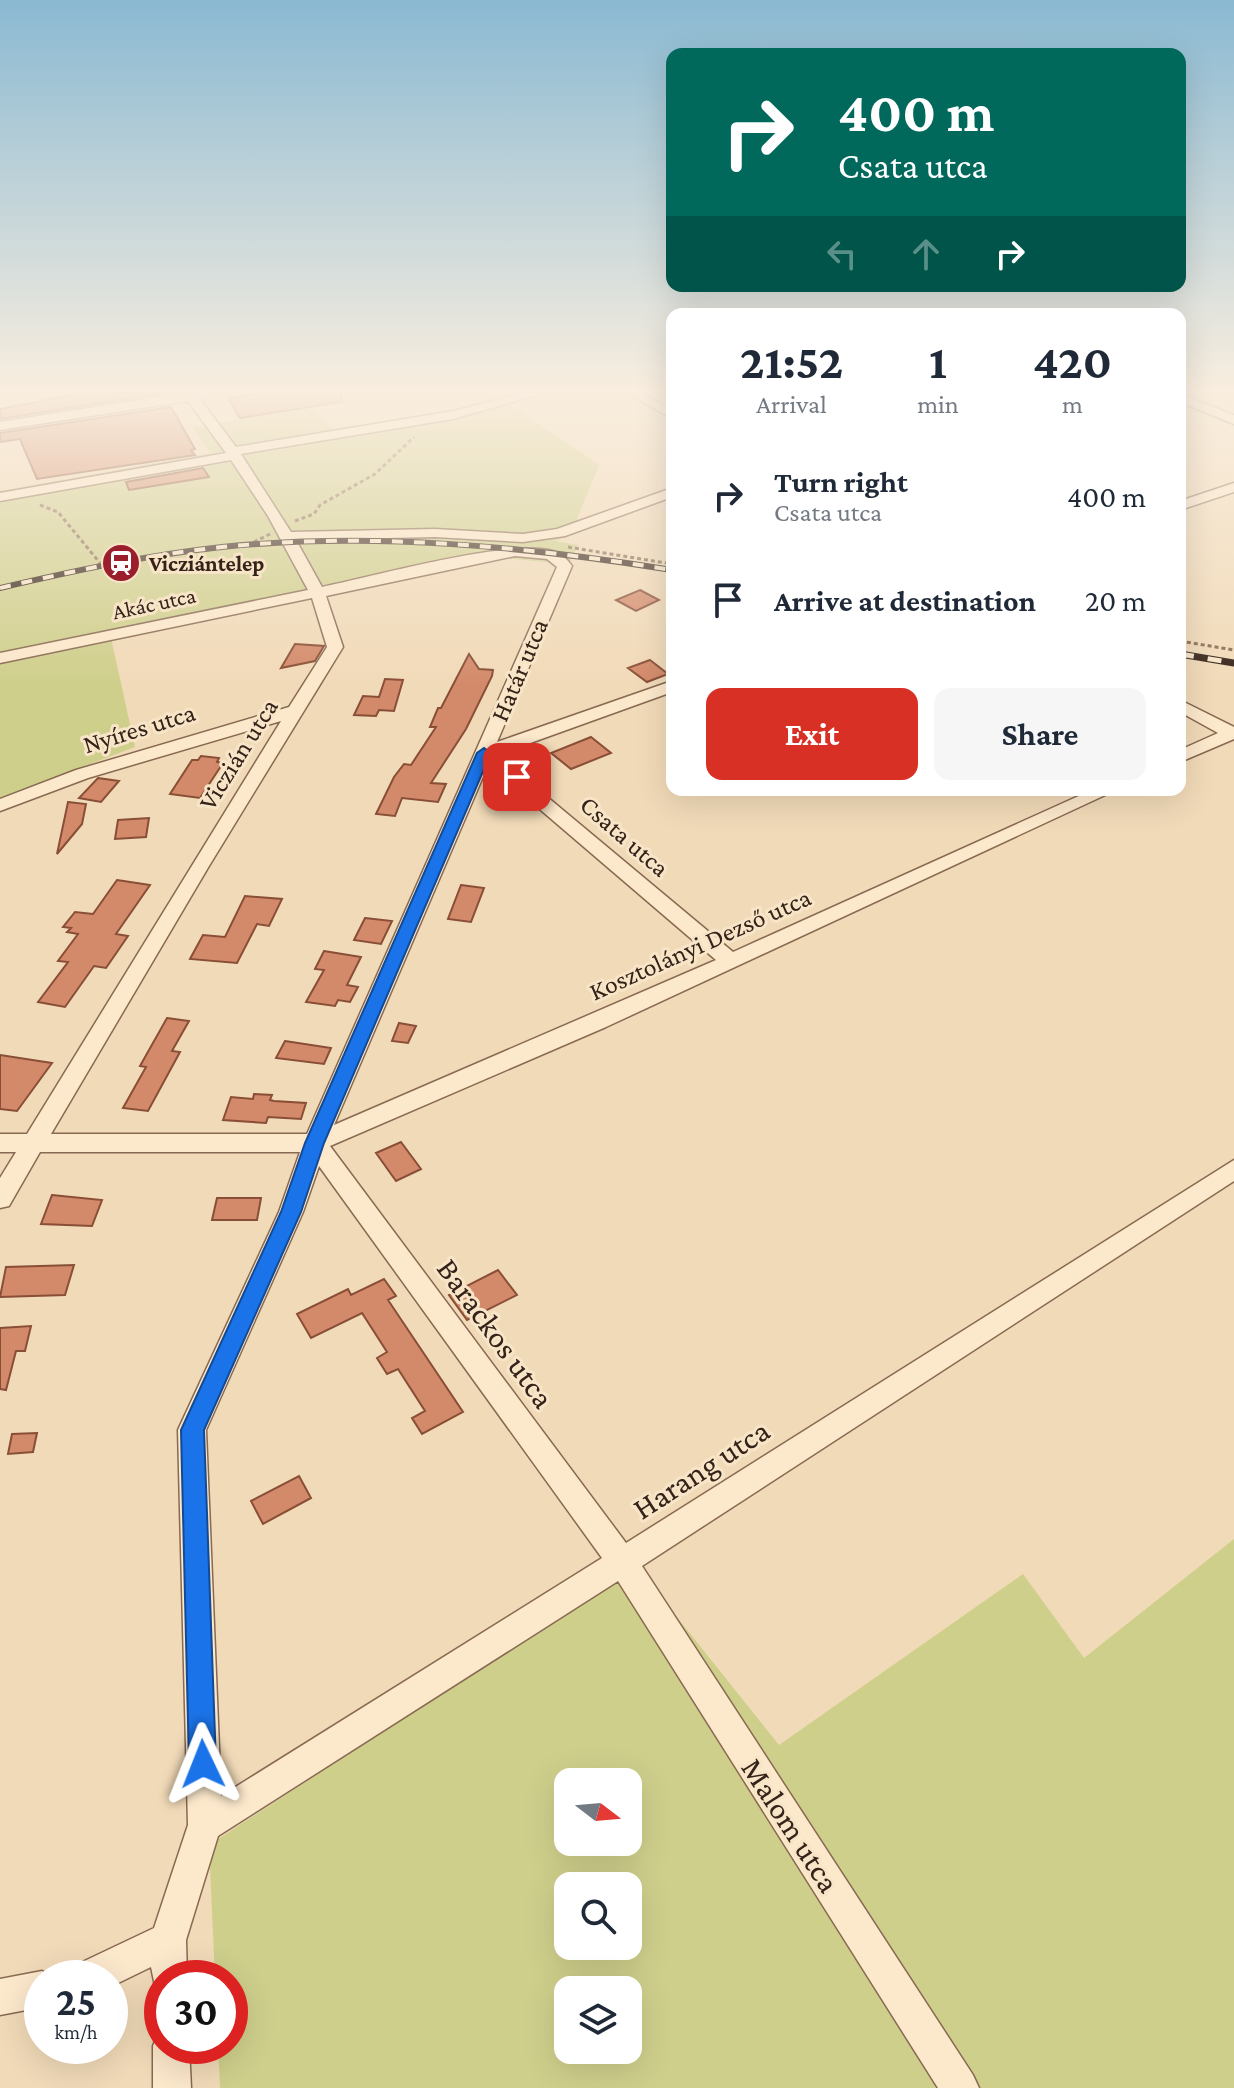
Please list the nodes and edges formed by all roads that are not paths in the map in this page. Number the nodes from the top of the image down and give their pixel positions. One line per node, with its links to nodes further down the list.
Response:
1 (37, 490): 5 (street)
2 (256, 490): 7 (street, Viczián utca)
3 (1224, 490): 6 (street)
4 (666, 494): 7 (street)
5 (0, 497)
6 (1186, 504)
7 (283, 532): 8 (street, Viczián utca)
8 (316, 591): 9 (street, Akác utca); 12 (street, Viczián utca); 14 (street, Határ utca)
9 (0, 658)
10 (666, 688): 14 (street)
11 (1186, 708): 13 (street)
12 (295, 711): 17 (street, Nyíres utca); 21 (street, Viczián utca)
13 (1233, 733): 15 (street)
14 (484, 753): 18 (street, Csata utca); 20 (street, Határ utca)
15 (1186, 754)
16 (1094, 796): 18 (street, Kosztolányi Dezső utca)
17 (0, 805)
18 (730, 961): 20 (street, Kosztolányi Dezső utca)
19 (0, 1143): 21 (street)
20 (315, 1143): 21 (street); 24 (street, Barackos utca); 25 (street, Határ utca)
21 (33, 1144): 23 (street)
22 (1234, 1169): 24 (street, Harang utca)
23 (0, 1199)
24 (622, 1562): 25 (street, Harang utca); 33 (street, Malom utca)
25 (205, 1825): 26 (street, Határ utca)
26 (168, 1940): 27 (street); 28 (street, Határ utca)
27 (126, 1960)
28 (169, 1960)
29 (24, 1992): 30 (street)
30 (0, 1997)
31 (171, 2064): 32 (street)
32 (172, 2088)
33 (960, 2088)

